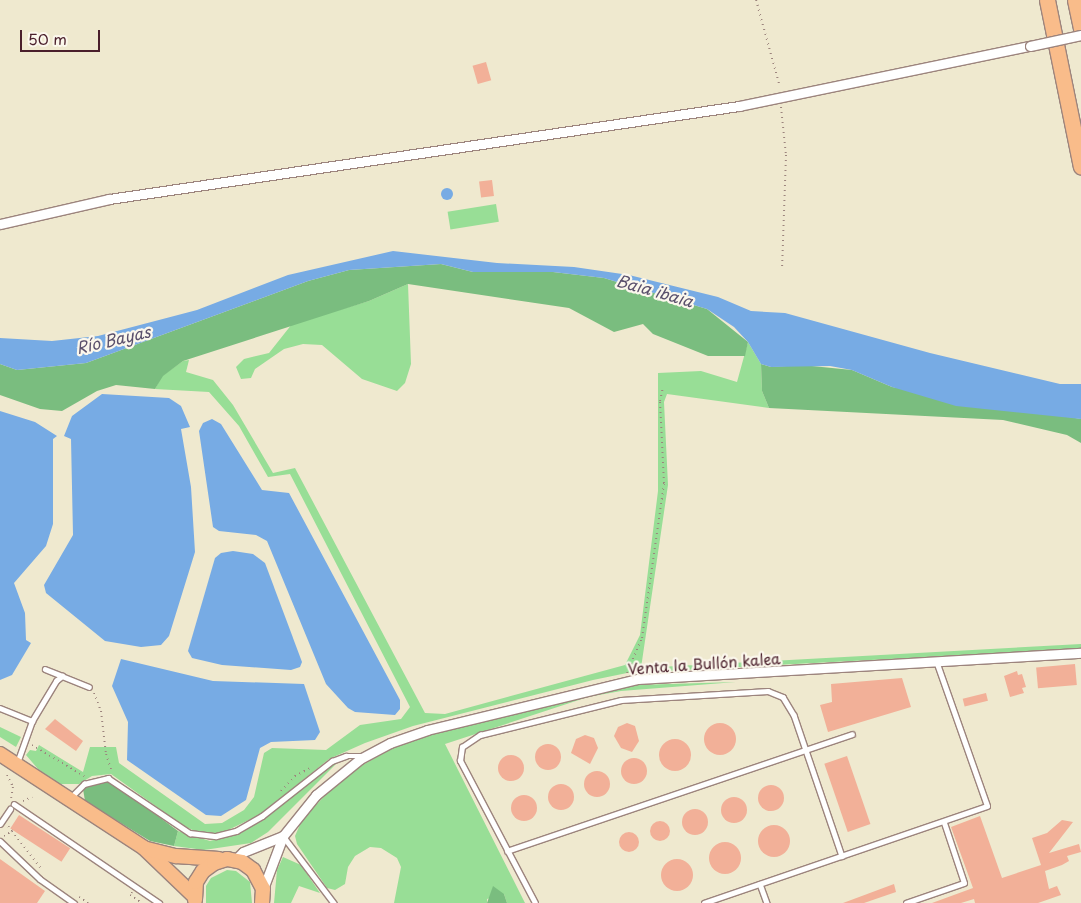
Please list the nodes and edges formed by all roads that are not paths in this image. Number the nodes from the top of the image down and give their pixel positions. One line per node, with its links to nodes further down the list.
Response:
1 (1047, 0): 5 (highway)
2 (1075, 0): 3 (highway)
3 (1081, 28)
4 (1081, 36): 6 (street, bridge)
5 (1081, 167)
6 (0, 224)
7 (1081, 653): 8 (street, Venta la Bullón kalea)
8 (936, 661): 17 (street, Venta la Bullón kalea); 22 (lane)
9 (45, 669): 10 (lane)
10 (62, 676): 11 (lane); 13 (lane)
11 (89, 687)
12 (0, 708): 13 (lane)
13 (32, 721): 18 (lane)
14 (852, 734): 15 (lane)
15 (806, 748): 27 (lane); 27 (lane); 28 (lane)
16 (0, 754): 18 (highway)
17 (367, 756): 19 (lane); 24 (street, Venta la Bullón kalea)
18 (10, 769): 19 (highway)
19 (69, 800): 26 (highway)
20 (14, 804): 34 (lane)
21 (10, 809): 23 (lane)
22 (944, 822): 28 (lane); 39 (lane)
23 (0, 824)
24 (283, 836): 29 (street); 32 (street); 35 (lane)
25 (0, 840): 33 (lane)
26 (144, 848): 29 (highway); 31 (highway)
27 (508, 851): 36 (lane)
28 (842, 856): 30 (lane)
29 (231, 860): 31 (highway); 32 (highway)
30 (760, 884): 37 (lane); 38 (lane)
31 (195, 899)
32 (263, 899)
33 (74, 903)
34 (159, 903)
35 (334, 903)
36 (535, 903)
37 (704, 903)
38 (767, 903)
39 (906, 903)

